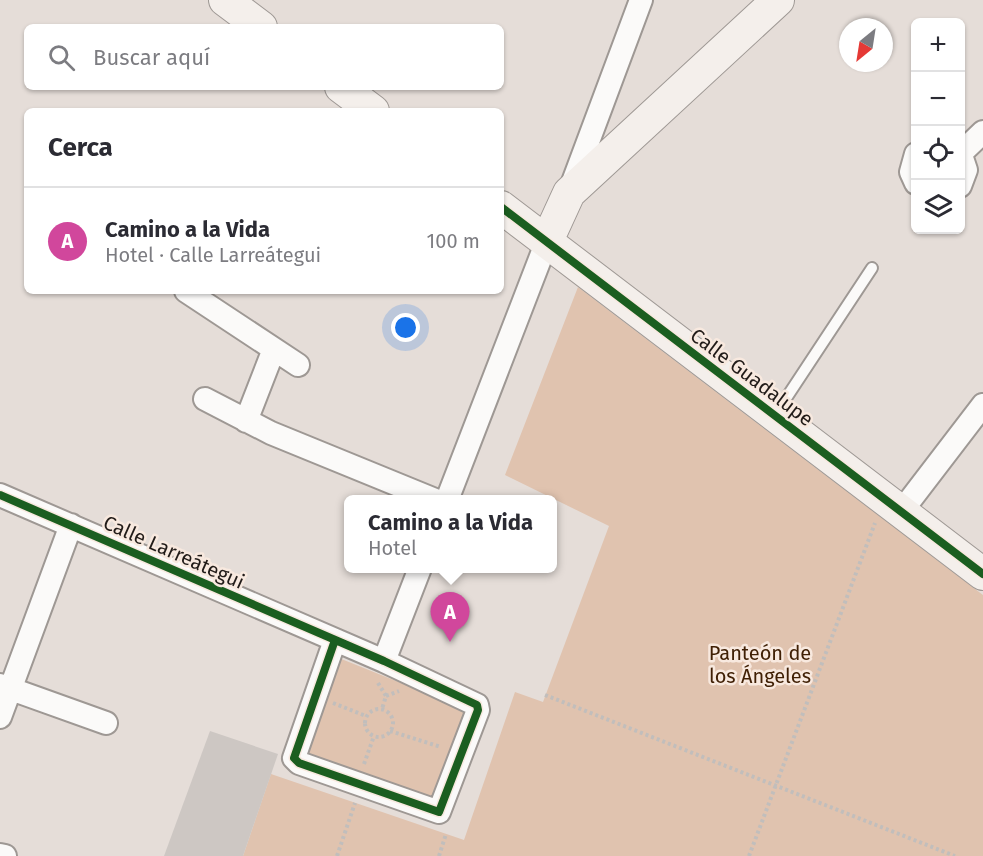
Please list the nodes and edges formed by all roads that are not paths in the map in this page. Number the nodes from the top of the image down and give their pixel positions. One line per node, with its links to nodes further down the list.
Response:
1 (225, 0): 4 (street)
2 (641, 0): 9 (street)
3 (778, 0): 9 (street)
4 (257, 24)
5 (345, 90): 6 (street)
6 (369, 108)
7 (983, 132): 8 (street)
8 (965, 148)
9 (569, 193): 11 (street)
10 (504, 209): 11 (street, Calle Guadalupe)
11 (547, 241): 18 (street, Calle Guadalupe); 22 (street)
12 (872, 268): 18 (lane)
13 (191, 294): 14 (street)
14 (274, 349): 15 (street); 19 (street)
15 (298, 364)
16 (205, 399): 19 (street)
17 (983, 405): 23 (street)
18 (775, 415): 23 (street, Calle Guadalupe)
19 (246, 421): 21 (street)
20 (0, 495): 24 (street, Calle Larreátegui)
21 (423, 495)
22 (449, 495)
23 (889, 513): 25 (street, Calle Guadalupe)
24 (71, 525): 27 (street, Calle Larreátegui); 29 (street)
25 (979, 567)
26 (418, 573): 28 (street)
27 (335, 640): 28 (street, Calle Larreátegui); 28 (street, Calle Larreátegui)
28 (384, 661)
29 (5, 687): 30 (street); 31 (street)
30 (0, 717)
31 (106, 723)
32 (0, 855): 33 (street)
33 (5, 856)

